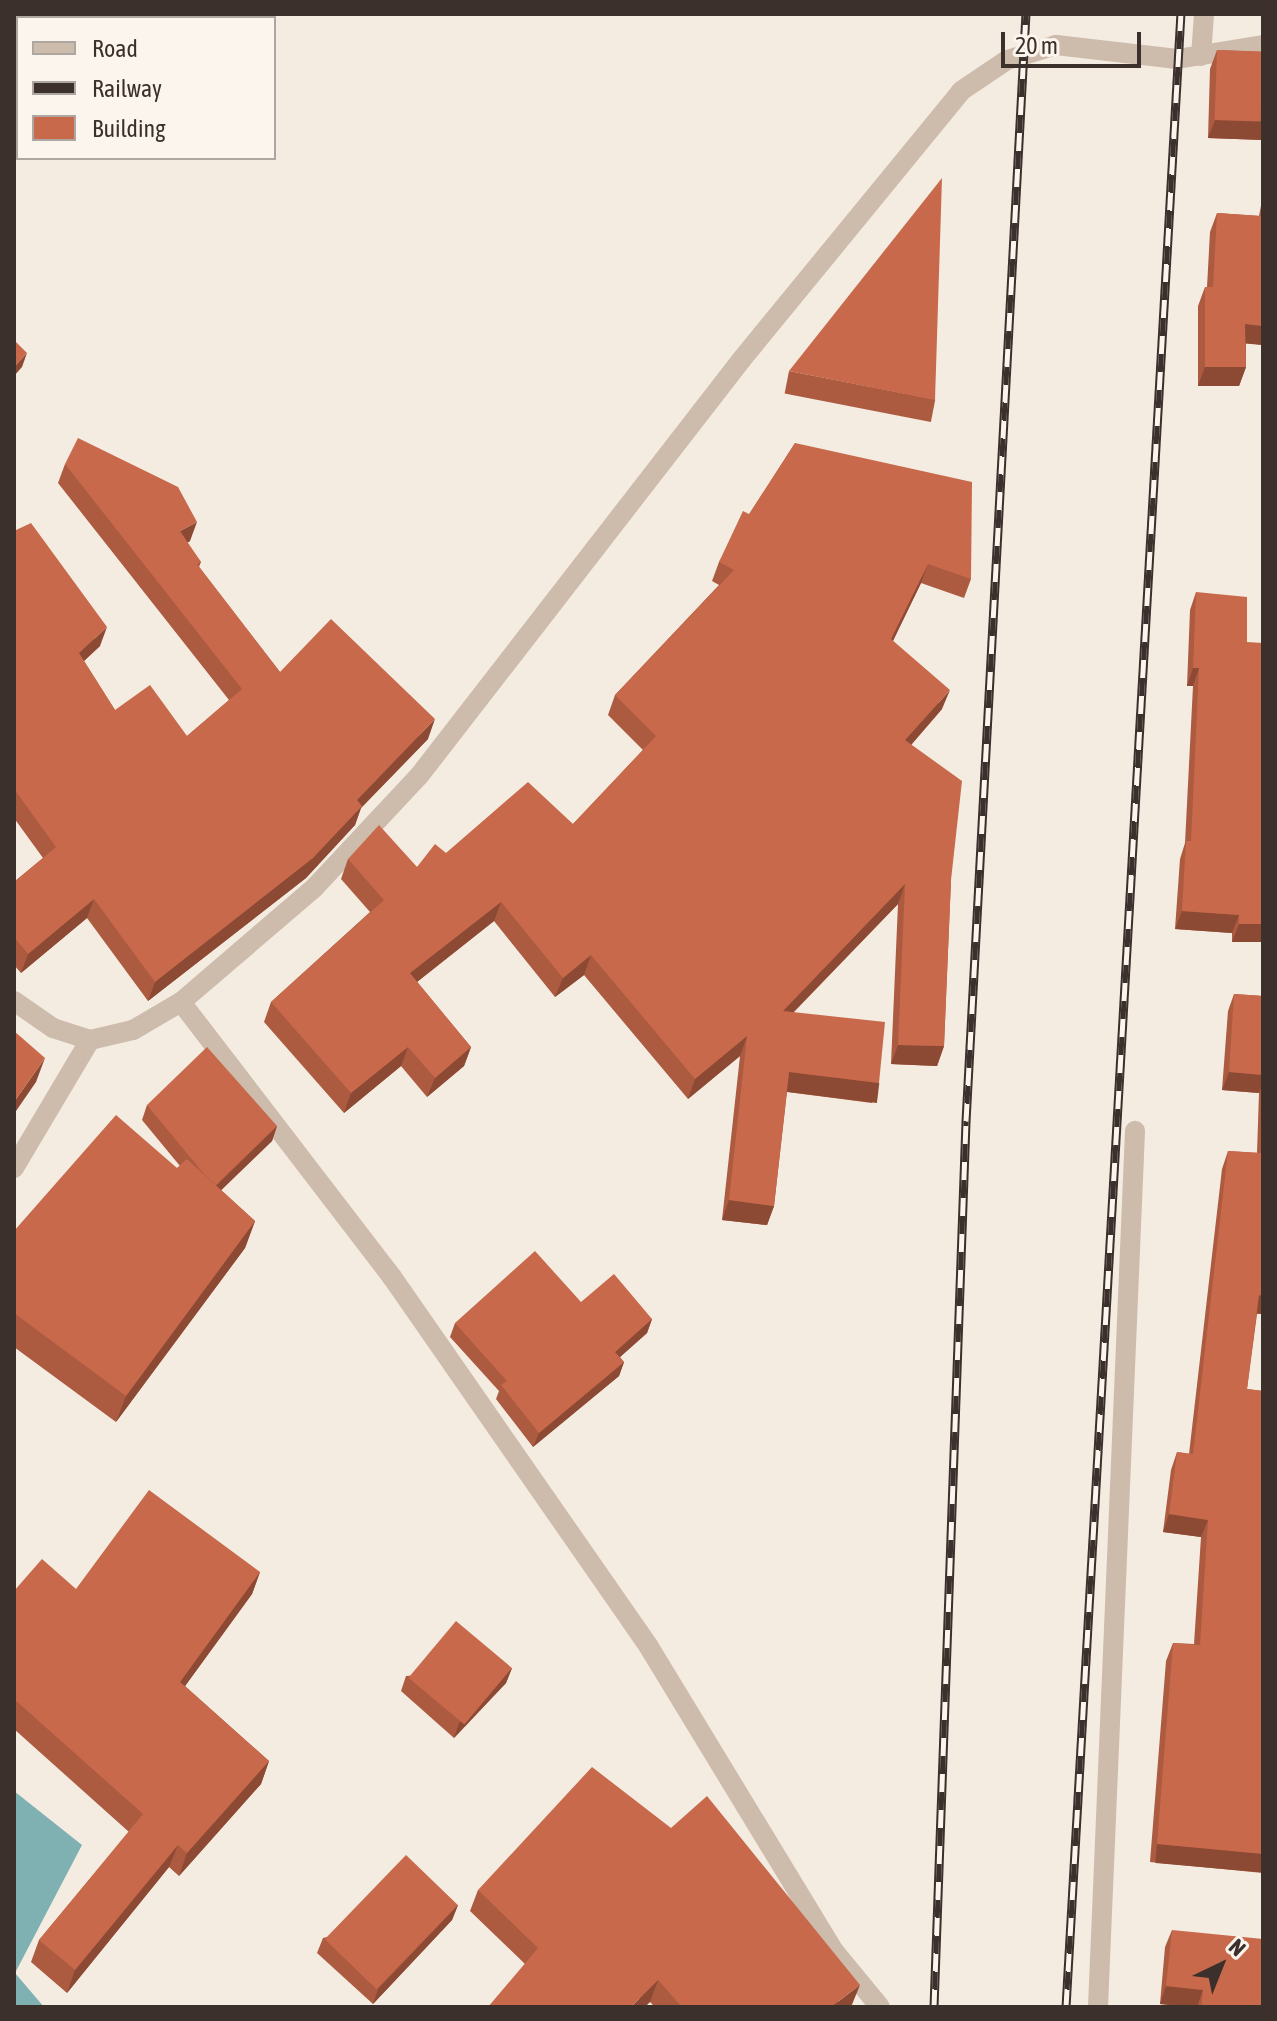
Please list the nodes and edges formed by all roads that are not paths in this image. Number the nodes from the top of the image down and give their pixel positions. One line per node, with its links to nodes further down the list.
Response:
1 (1204, 14): 3 (street)
2 (1263, 45): 3 (street)
3 (1201, 56): 5 (street)
4 (14, 1001): 6 (street)
5 (181, 1002): 6 (street); 9 (street)
6 (90, 1040): 8 (street)
7 (1135, 1131): 10 (street)
8 (14, 1168)
9 (880, 2007)
10 (1098, 2007)

